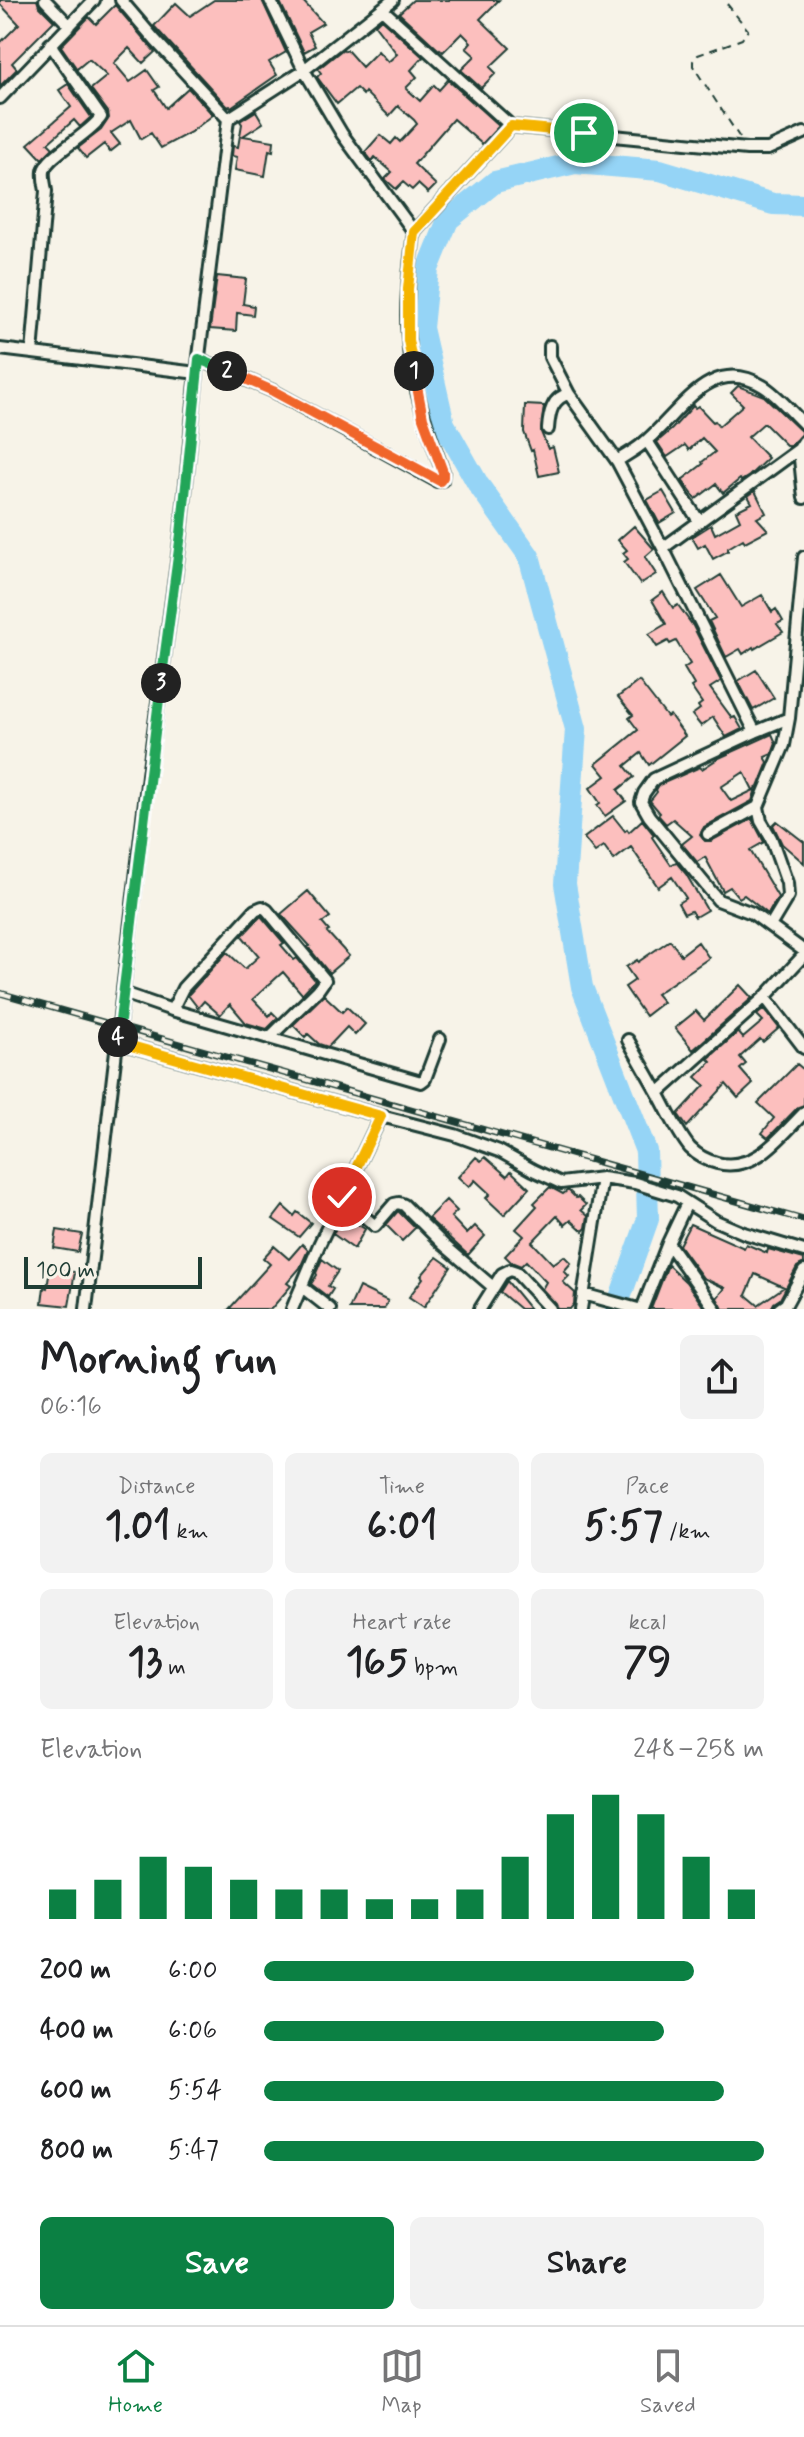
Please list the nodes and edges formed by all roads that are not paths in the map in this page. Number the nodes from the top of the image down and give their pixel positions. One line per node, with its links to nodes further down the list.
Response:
1 (45, 0): 7 (street)
2 (94, 0): 7 (street)
3 (121, 0): 11 (street)
4 (270, 0): 9 (street)
5 (393, 0): 6 (street)
6 (382, 9): 9 (street); 12 (street)
7 (70, 26): 8 (street)
8 (50, 44): 10 (street); 17 (street)
9 (304, 70): 11 (street); 14 (street)
10 (0, 98)
11 (228, 119): 18 (street)
12 (511, 126): 13 (street); 14 (street)
13 (804, 133)
14 (414, 232): 18 (street)
15 (550, 346): 20 (street)
16 (0, 349): 17 (street)
17 (32, 353): 19 (street)
18 (199, 359): 19 (street)
19 (197, 373): 36 (street)
20 (569, 394): 22 (street); 25 (street)
21 (804, 424): 23 (street)
22 (548, 429)
23 (647, 441): 25 (street); 27 (street)
24 (802, 445): 26 (street); 27 (street)
25 (617, 461): 28 (street)
26 (804, 498)
27 (699, 521): 28 (street)
28 (663, 548): 31 (street)
29 (804, 557): 30 (street)
30 (789, 718): 31 (street); 32 (street)
31 (755, 732): 34 (street)
32 (758, 807): 33 (street); 34 (street)
33 (708, 834)
34 (770, 926): 35 (street)
35 (804, 953): 37 (street)
36 (123, 993): 38 (street); 42 (street)
37 (765, 997): 43 (street); 44 (street)
38 (172, 1010): 39 (street); 39 (street)
39 (269, 1038): 40 (street)
40 (440, 1039)
41 (628, 1040): 44 (street)
42 (117, 1042): 46 (street); 56 (street)
43 (804, 1048)
44 (658, 1093): 45 (street)
45 (804, 1113)
46 (381, 1116): 47 (street); 48 (street)
47 (602, 1178): 49 (street); 55 (street)
48 (342, 1197): 53 (street); 54 (street)
49 (682, 1200): 50 (street); 51 (street)
50 (668, 1243): 62 (street); 63 (street)
51 (804, 1251)
52 (804, 1271): 64 (street)
53 (302, 1287): 57 (street); 58 (street)
54 (493, 1287): 59 (street); 60 (street)
55 (586, 1294): 61 (street); 62 (street)
56 (86, 1309)
57 (292, 1309)
58 (330, 1309)
59 (480, 1309)
60 (550, 1309)
61 (581, 1309)
62 (639, 1309)
63 (715, 1309)
64 (779, 1309)

